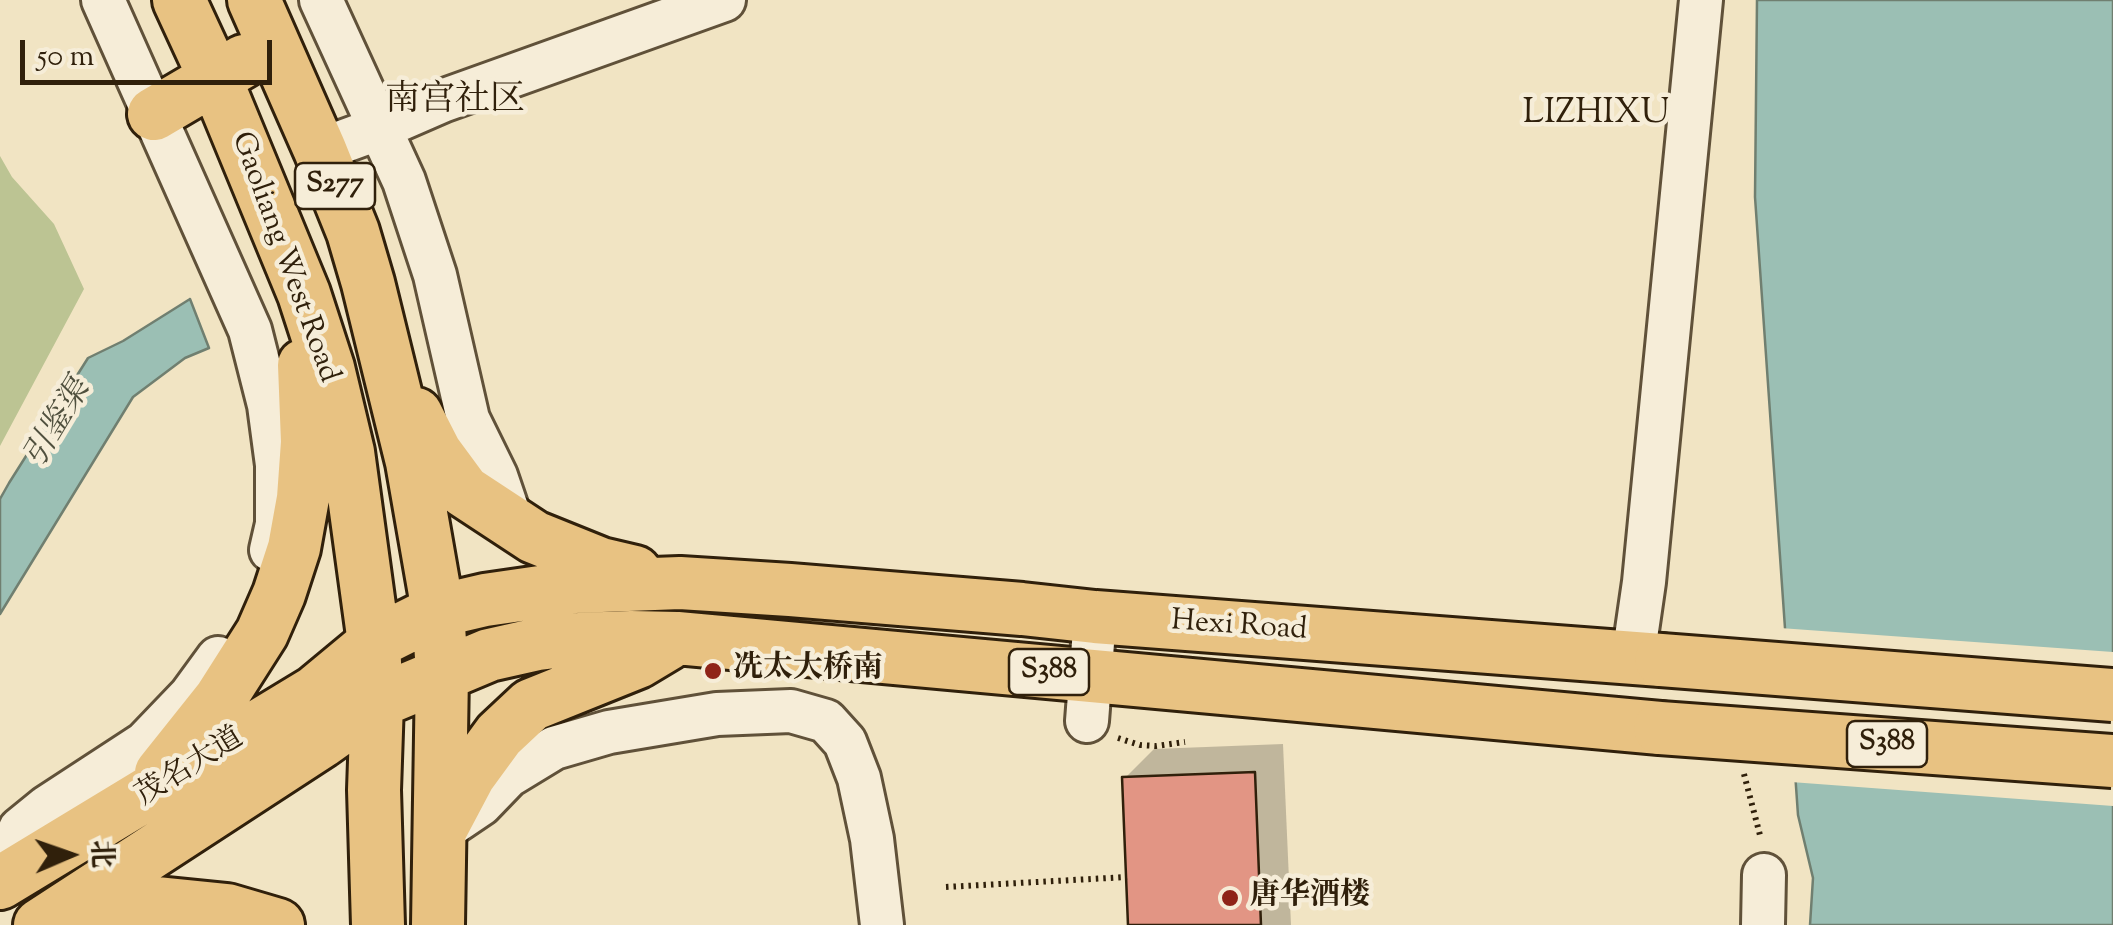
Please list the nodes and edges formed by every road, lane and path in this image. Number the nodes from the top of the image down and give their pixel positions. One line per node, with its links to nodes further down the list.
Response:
1 (103, 0): 8 (street)
2 (179, 0): 7 (main road, Gaoliang West Road / S277)
3 (321, 0): 9 (street)
4 (724, 0): 9 (street)
5 (1701, 0): 20 (street)
6 (264, 22): 7 (main road); 10 (main road, S277)
7 (215, 78): 8 (main road); 11 (main road, Gaoliang West Road / S277)
8 (154, 114): 32 (street)
9 (380, 128): 10 (street); 13 (street)
10 (320, 150): 12 (main road, S277)
11 (304, 294): 19 (main road, Gaoliang West Road / S277); 28 (main road)
12 (392, 380): 13 (main road); 16 (main road, S277)
13 (512, 523): 14 (main road)
14 (680, 583): 15 (main road, Hexi Road / S388); 16 (main road, Hexi Road / S388)
15 (1022, 609): 17 (main road, Hexi Road / S388); 21 (main road)
16 (438, 612): 19 (main road, Hexi Road / S388); 22 (main road, S277)
17 (1094, 617): 20 (main road, Hexi Road / S388); 24 (street)
18 (677, 638): 21 (main road, Hexi Road / S388); 22 (main road, Hexi Road / S388); 29 (main road)
19 (374, 643): 25 (main road, S277); 28 (main road, 茂名大道)
20 (1647, 659): 23 (main road, Hexi Road / S388, bridge)
21 (1018, 669): 24 (main road, Hexi Road / S388)
22 (442, 673): 25 (main road, Hexi Road / S388); 29 (main road, S277)
23 (2113, 695)
24 (1089, 698): 26 (path); 27 (main road, Hexi Road / S388, bridge)
25 (377, 702): 34 (main road, 茂名大道); 36 (main road, S277)
26 (1185, 742)
27 (2113, 760)
28 (138, 801): 32 (main road, 茂名大道)
29 (439, 832): 37 (main road, S277); 38 (street)
30 (1764, 875): 39 (street)
31 (1126, 877): 33 (path)
32 (0, 883)
33 (946, 887)
34 (51, 919): 35 (main road)
35 (278, 925)
36 (378, 925)
37 (438, 925)
38 (882, 925)
39 (1763, 925)

